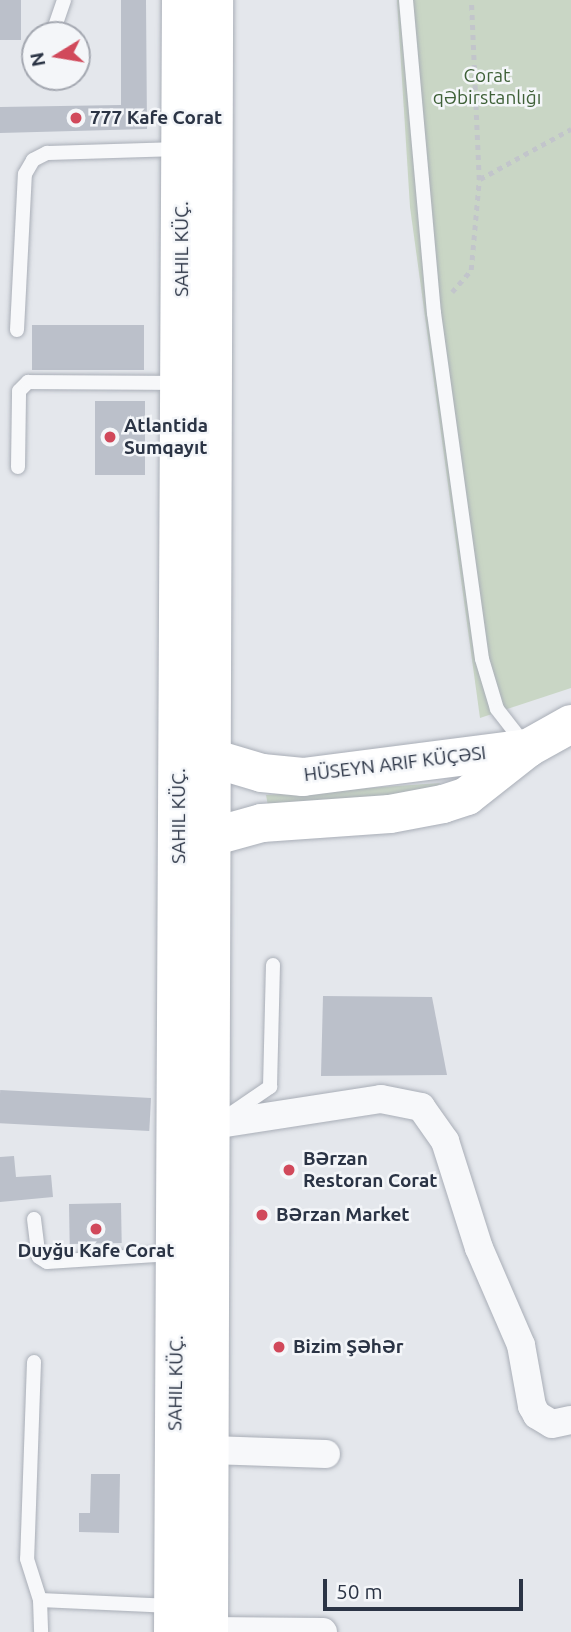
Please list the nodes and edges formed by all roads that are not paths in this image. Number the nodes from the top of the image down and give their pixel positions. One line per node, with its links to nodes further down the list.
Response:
1 (64, 0): 5 (lane)
2 (181, 0): 6 (main road, SAHIL KÜÇ.)
3 (214, 0): 12 (main road, SAHIL KÜÇ.)
4 (406, 0): 11 (lane)
5 (57, 21)
6 (182, 149): 7 (lane); 8 (main road, SAHIL KÜÇ.)
7 (17, 330)
8 (183, 383): 9 (lane); 12 (main road, SAHIL KÜÇ.)
9 (18, 467)
10 (571, 724): 11 (main road)
11 (527, 748): 12 (main road, HÜSEYN ARIF KÜÇƏSI); 13 (main road)
12 (197, 759): 13 (main road, SAHIL KÜÇ.)
13 (197, 836): 15 (main road, SAHIL KÜÇ.); 17 (main road, SAHIL KÜÇ.)
14 (273, 965): 15 (lane)
15 (213, 1125): 19 (street); 20 (main road, SAHIL KÜÇ.)
16 (34, 1219): 17 (lane)
17 (177, 1254): 23 (main road, SAHIL KÜÇ.)
18 (34, 1362): 22 (lane)
19 (571, 1420)
20 (211, 1450): 21 (street); 25 (main road, SAHIL KÜÇ.)
21 (326, 1454)
22 (40, 1600): 23 (lane); 24 (lane)
23 (173, 1619)
24 (41, 1632)
25 (209, 1632): 26 (street)
26 (323, 1632)

